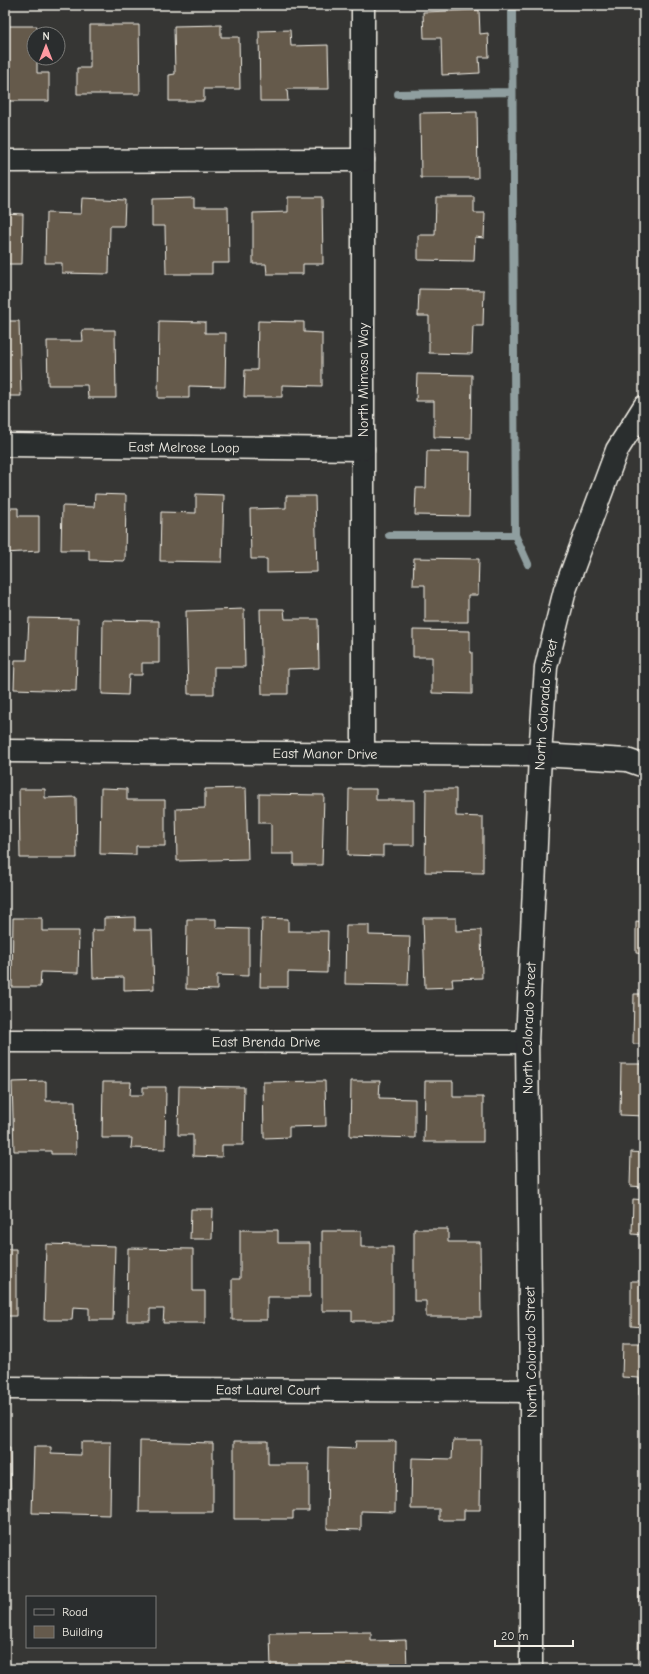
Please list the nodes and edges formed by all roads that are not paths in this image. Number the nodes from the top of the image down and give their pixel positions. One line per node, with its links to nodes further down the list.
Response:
1 (363, 5): 2 (street, North Mimosa Way)
2 (363, 160): 3 (street); 6 (street, North Mimosa Way)
3 (5, 162)
4 (644, 408): 9 (street, North Colorado Street)
5 (5, 445): 6 (street, East Melrose Loop)
6 (363, 449): 8 (street, North Mimosa Way)
7 (5, 751): 8 (street, East Manor Drive)
8 (363, 754): 9 (street, East Manor Drive)
9 (540, 756): 10 (street, East Manor Drive); 12 (street, North Colorado Street)
10 (644, 766)
11 (5, 1041): 12 (street, East Brenda Drive)
12 (527, 1042): 14 (street, North Colorado Street)
13 (5, 1388): 14 (street, East Laurel Court)
14 (531, 1391): 15 (street, North Colorado Street)
15 (531, 1669)

